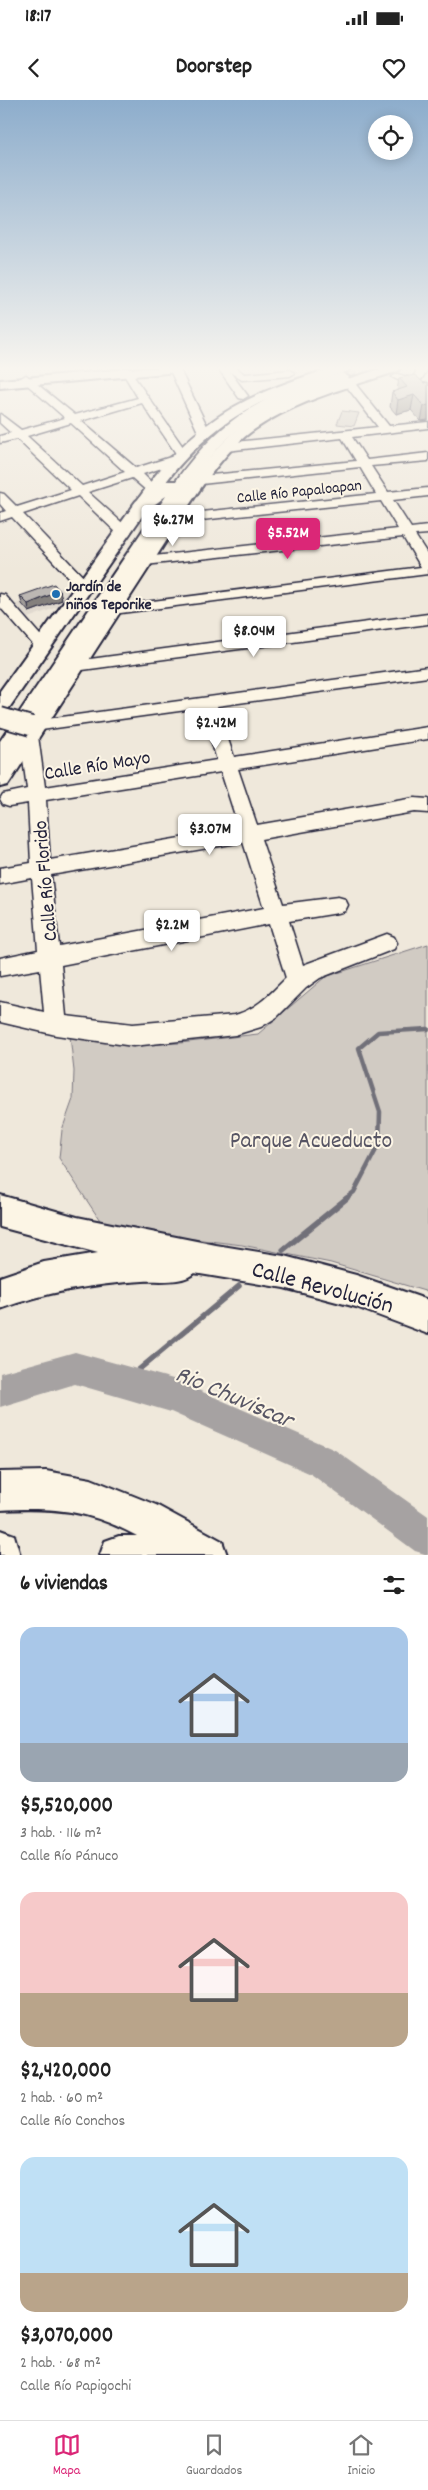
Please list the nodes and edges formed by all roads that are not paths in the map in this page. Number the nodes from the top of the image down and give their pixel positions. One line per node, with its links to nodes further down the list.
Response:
1 (16, 436): 11 (street)
2 (20, 436): 20 (street)
3 (93, 436): 16 (street)
4 (167, 436): 13 (street)
5 (200, 436): 13 (main road)
6 (210, 436): 18 (highway)
7 (223, 436): 25 (highway)
8 (238, 436): 12 (main road)
9 (327, 436): 12 (street)
10 (345, 436): 15 (street)
11 (0, 440)
12 (226, 447): 17 (main road)
13 (179, 456): 16 (street); 18 (highway); 19 (main road)
14 (428, 457): 15 (street)
15 (363, 463): 17 (street); 23 (street)
16 (136, 474): 19 (street); 20 (street)
17 (203, 476): 25 (highway)
18 (172, 482): 24 (highway); 46 (highway)
19 (152, 489): 24 (main road)
20 (80, 492): 26 (street); 29 (street)
21 (428, 492): 23 (street, Calle Río Papaloapan)
22 (0, 497): 26 (street)
23 (384, 497): 25 (street, Calle Río Papaloapan); 30 (street)
24 (142, 505): 29 (main road)
25 (169, 512): 31 (highway); 49 (highway)
26 (14, 513): 27 (street); 35 (street)
27 (0, 517)
28 (428, 530): 30 (street)
29 (124, 532): 35 (main road)
30 (407, 533): 32 (street); 33 (street)
31 (158, 542): 32 (main road)
32 (145, 561): 37 (main road)
33 (428, 566)
34 (428, 570): 37 (street)
35 (85, 587): 40 (main road)
36 (0, 598): 38 (street)
37 (113, 610): 41 (main road)
38 (7, 616): 40 (street)
39 (428, 619): 41 (street)
40 (42, 646): 44 (main road)
41 (75, 666): 47 (main road)
42 (428, 672): 43 (street)
43 (208, 704): 47 (street); 50 (street)
44 (0, 706)
45 (0, 718): 47 (street, bridge)
46 (0, 730)
47 (32, 730): 51 (main road); 52 (street, Calle Río Florido)
48 (428, 733): 50 (street, Calle Río Mayo)
49 (0, 760)
50 (228, 765): 52 (street, Calle Río Mayo); 55 (street)
51 (0, 779)
52 (37, 794): 53 (street, Calle Río Mayo); 56 (street, Calle Río Florido)
53 (9, 799)
54 (423, 804): 55 (street)
55 (250, 832): 56 (street); 59 (street)
56 (41, 869): 57 (street); 61 (street, Calle Río Florido)
57 (0, 876)
58 (338, 905): 59 (street)
59 (276, 914): 61 (street); 63 (street)
60 (387, 943): 63 (street)
61 (50, 957): 62 (street); 65 (street, Calle Río Florido)
62 (0, 967)
63 (298, 981): 65 (street)
64 (0, 1012): 65 (street)
65 (56, 1025)
66 (0, 1211): 67 (main road)
67 (216, 1261): 68 (main road); 69 (main road, Calle Revolución)
68 (0, 1292)
69 (428, 1318)
70 (0, 1491): 75 (main road)
71 (0, 1549): 72 (main road)
72 (2, 1555)
73 (119, 1555): 74 (main road)
74 (154, 1555)
75 (208, 1555)

